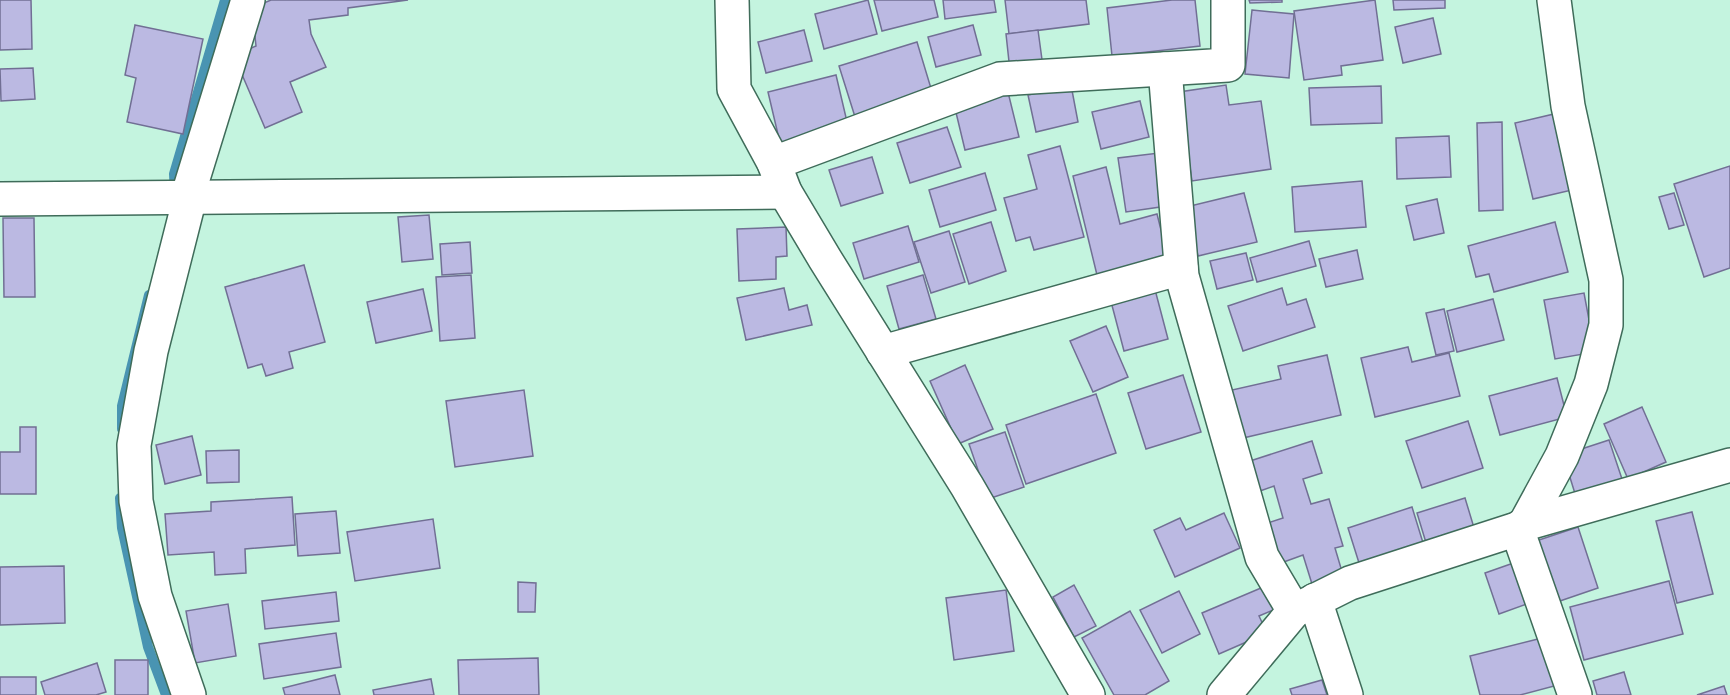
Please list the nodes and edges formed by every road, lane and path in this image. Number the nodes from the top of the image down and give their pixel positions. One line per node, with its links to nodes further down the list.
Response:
1 (248, 0): 7 (street)
2 (732, 0): 6 (street)
3 (1228, 0): 5 (street)
4 (1554, 0): 12 (street)
5 (1165, 69): 6 (street); 9 (street)
6 (779, 177): 7 (street); 10 (street)
7 (187, 198): 8 (street); 14 (street)
8 (0, 199)
9 (1181, 268): 10 (street); 13 (street)
10 (883, 352): 15 (street)
11 (1730, 465): 12 (street)
12 (1521, 526): 13 (street); 18 (street)
13 (1305, 605): 16 (street); 17 (street)
14 (189, 695)
15 (1088, 695)
16 (1224, 695)
17 (1346, 695)
18 (1575, 695)

